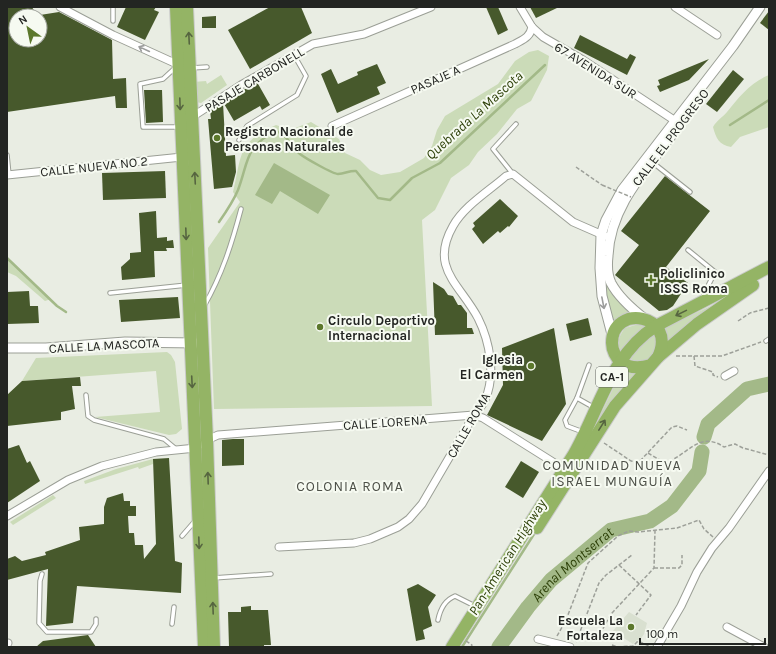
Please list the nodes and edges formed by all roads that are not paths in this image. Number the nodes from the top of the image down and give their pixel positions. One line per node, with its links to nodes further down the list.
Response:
1 (60, 7): 14 (street, one-way to 1)
2 (113, 7): 10 (lane)
3 (176, 7): 14 (highway)
4 (187, 7): 14 (highway, one-way to 4)
5 (431, 7): 13 (street, PASAJE CARBONELL)
6 (520, 7): 11 (street, 67 AVENIDA SUR)
7 (675, 7): 12 (street)
8 (760, 7): 17 (street, CALLE EL PROGRESO)
9 (766, 7): 17 (street, CALLE EL PROGRESO)
10 (113, 20)
11 (532, 27): 17 (street, 67 AVENIDA SUR); 20 (street, PASAJE A)
12 (717, 35)
13 (293, 54): 16 (street, PASAJE CARBONELL); 21 (lane)
14 (185, 67): 15 (lane); 16 (highway); 19 (highway, one-way to 19); 19 (lane)
15 (207, 67)
16 (192, 117): 36 (highway, one-way to 16)
17 (678, 122): 24 (street, CALLE EL PROGRESO); 29 (street, CALLE EL PROGRESO)
18 (516, 124): 25 (lane)
19 (181, 126): 23 (highway)
20 (332, 126)
21 (239, 140)
22 (7, 155): 26 (lane)
23 (182, 157): 26 (street, CALLE NUEVA NO 2); 33 (highway, one-way to 33)
24 (652, 162): 27 (lane); 29 (street, CALLE EL PROGRESO)
25 (513, 174): 29 (street); 50 (street, CALLE ROMA)
26 (8, 175)
27 (690, 192)
28 (241, 209): 36 (lane)
29 (605, 236): 37 (street, CALLE EL PROGRESO); 39 (street, CALLE EL PROGRESO, one-way to 39)
30 (688, 250): 35 (lane)
31 (769, 267): 35 (highway, CA-1)
32 (769, 275): 42 (highway, CA-1)
33 (188, 285): 34 (lane); 40 (highway)
34 (110, 293)
35 (700, 303): 38 (highway, CA-1, one-way to 38)
36 (201, 312): 40 (highway)
37 (645, 319): 38 (highway); 39 (highway)
38 (656, 326): 42 (highway); 43 (highway, CA-1)
39 (613, 338): 43 (highway, CA-1)
40 (196, 343): 41 (street, CALLE LA MASCOTA); 52 (highway); 53 (highway, one-way to 53)
41 (7, 348)
42 (655, 361): 43 (highway, CA-1); 51 (highway, CA-1, one-way to 42)
43 (621, 362): 49 (highway, CA-1)
44 (589, 365): 48 (lane)
45 (734, 372): 46 (street)
46 (725, 376)
47 (86, 395): 54 (lane)
48 (577, 398): 49 (lane); 51 (lane)
49 (597, 409): 51 (highway, CA-1)
50 (474, 415): 52 (street, CALLE LORENA); 55 (street); 60 (street, CALLE ROMA)
51 (591, 435): 55 (highway, CA-1); 72 (highway, CA-1)
52 (207, 440): 53 (street, CALLE LORENA); 63 (highway, one-way to 52)
53 (196, 448): 54 (street); 57 (highway)
54 (176, 449): 58 (street)
55 (564, 469): 65 (highway, CA-1)
56 (769, 472): 77 (street)
57 (198, 510): 59 (lane); 73 (highway, one-way to 73)
58 (7, 516)
59 (182, 536)
60 (279, 547)
61 (42, 574): 66 (lane)
62 (271, 574): 63 (lane)
63 (212, 578): 74 (highway, one-way to 63)
64 (174, 607): 68 (lane)
65 (477, 607): 67 (lane); 75 (highway, CA-1)
66 (96, 619)
67 (438, 620)
68 (172, 624)
69 (727, 628): 78 (street)
70 (538, 639): 71 (street)
71 (548, 643): 76 (street)
72 (466, 645)
73 (204, 647)
74 (214, 647)
75 (452, 647)
76 (570, 647)
77 (657, 647)
78 (764, 647)

